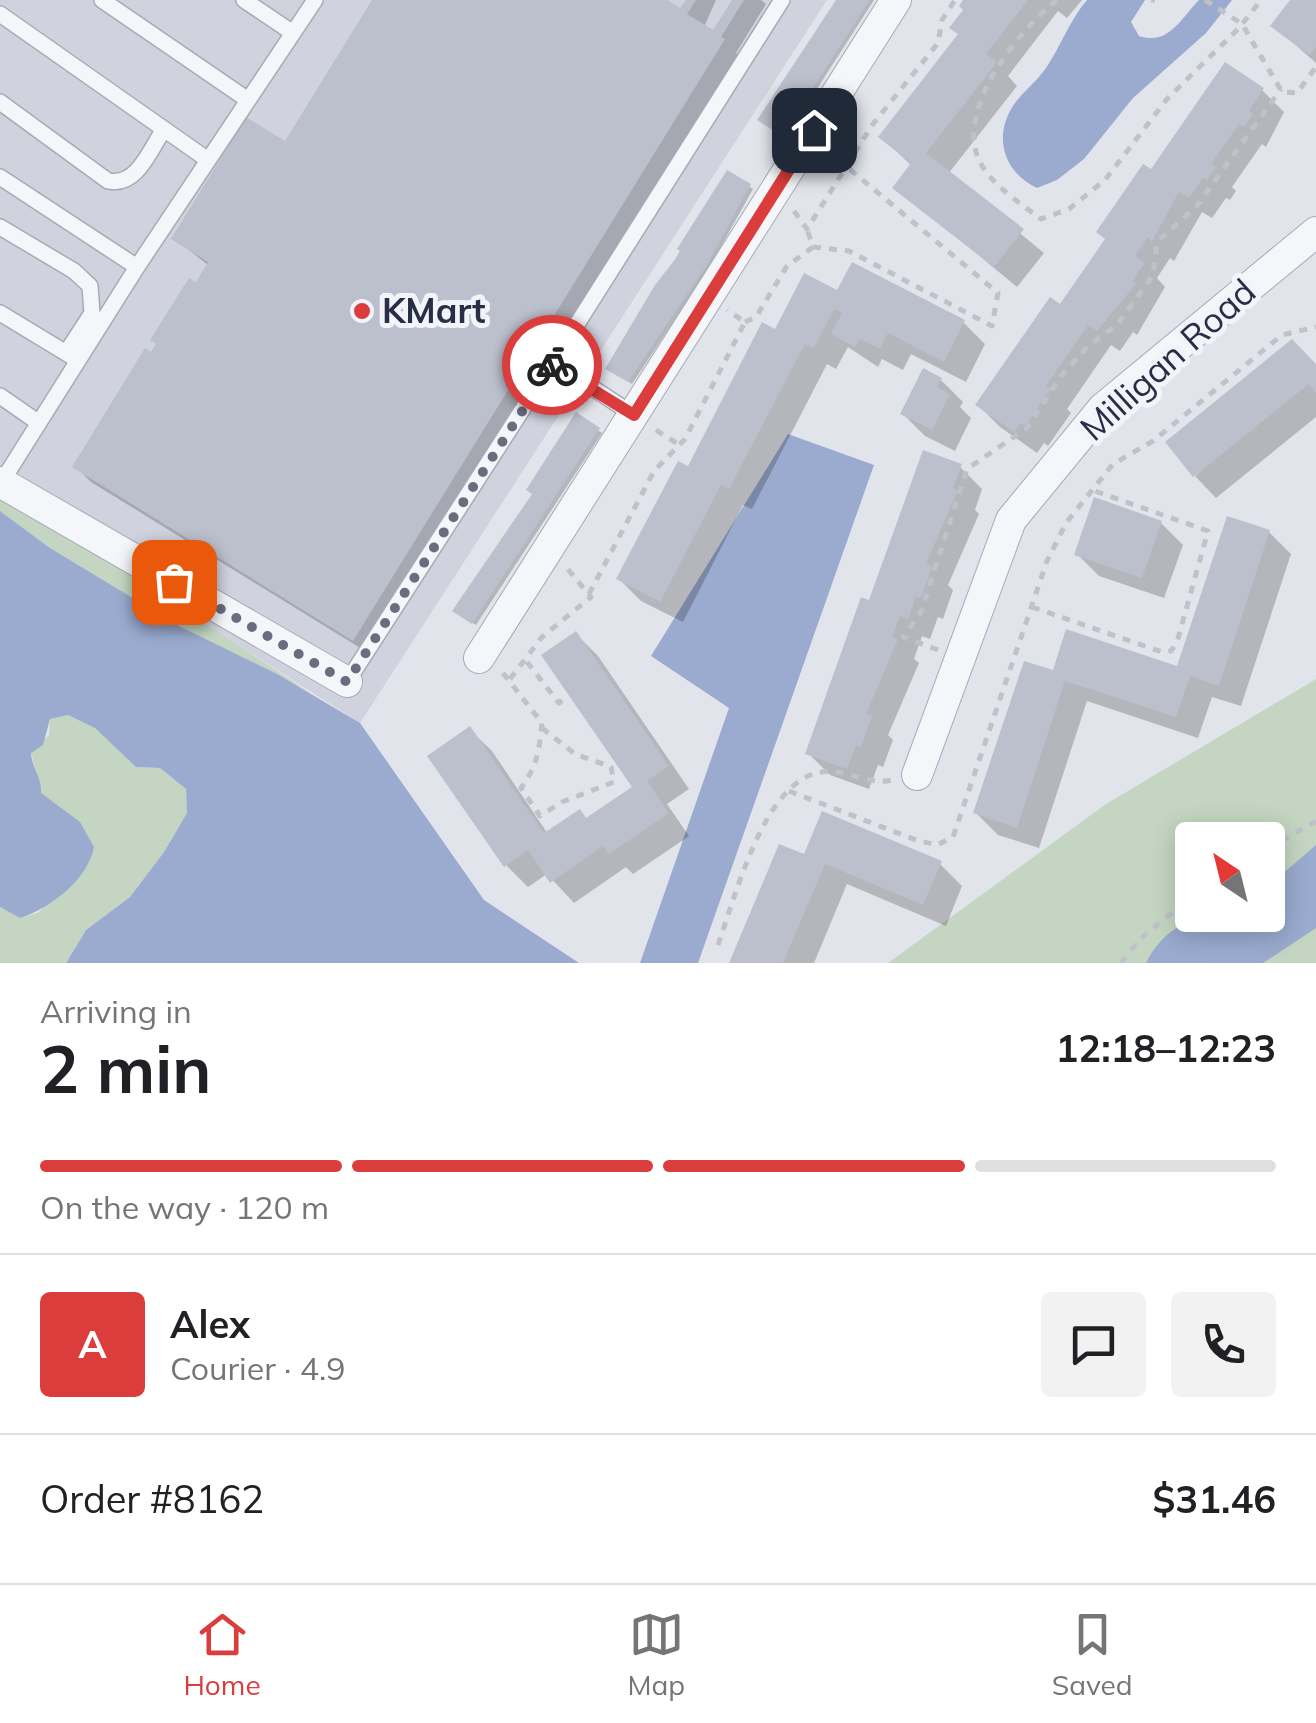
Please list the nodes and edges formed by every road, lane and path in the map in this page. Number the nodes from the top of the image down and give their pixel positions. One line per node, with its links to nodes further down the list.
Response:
1 (102, 0): 15 (lane)
2 (244, 0): 12 (lane)
3 (315, 0): 12 (lane)
4 (782, 0): 32 (lane)
5 (896, 0): 21 (street)
6 (954, 0): 19 (path)
7 (1057, 0): 11 (path)
8 (1205, 0): 11 (path)
9 (1261, 0): 11 (path)
10 (0, 14): 17 (lane)
11 (1242, 24): 14 (path)
12 (293, 33): 15 (lane)
13 (1316, 66): 14 (path)
14 (1280, 89): 43 (path)
15 (248, 100): 18 (lane)
16 (0, 102): 17 (lane)
17 (164, 129): 18 (lane)
18 (208, 160): 26 (lane)
19 (847, 167): 23 (path); 25 (path)
20 (0, 177): 26 (lane)
21 (772, 195): 23 (path); 27 (street)
22 (0, 227): 31 (lane)
23 (807, 229): 25 (path)
24 (1316, 232): 43 (street, Milligan Road)
25 (813, 248): 29 (path)
26 (136, 267): 31 (lane)
27 (708, 298): 29 (path); 34 (street)
28 (0, 313): 31 (lane)
29 (745, 322): 36 (path)
30 (1314, 330): 38 (path)
31 (72, 356): 35 (lane)
32 (553, 362): 34 (lane); 46 (lane)
33 (0, 396): 35 (lane)
34 (643, 422): 36 (path); 39 (street)
35 (39, 423): 37 (lane)
36 (678, 444): 40 (path)
37 (1, 482): 46 (street)
38 (1091, 490): 41 (path); 41 (path)
39 (544, 555): 40 (path); 42 (street)
40 (588, 594): 44 (path)
41 (1032, 606): 50 (path)
42 (479, 658): 45 (path)
43 (960, 658): 49 (street, Milligan Road)
44 (527, 662): 45 (path); 47 (path)
45 (510, 680): 48 (path)
46 (347, 682)
47 (564, 700)
48 (542, 728): 48 (path)
49 (918, 775): 50 (path)
50 (788, 791): 54 (path)
51 (1316, 820): 52 (path)
52 (1285, 839)
53 (1175, 910): 55 (path)
54 (718, 945)
55 (1121, 963)

